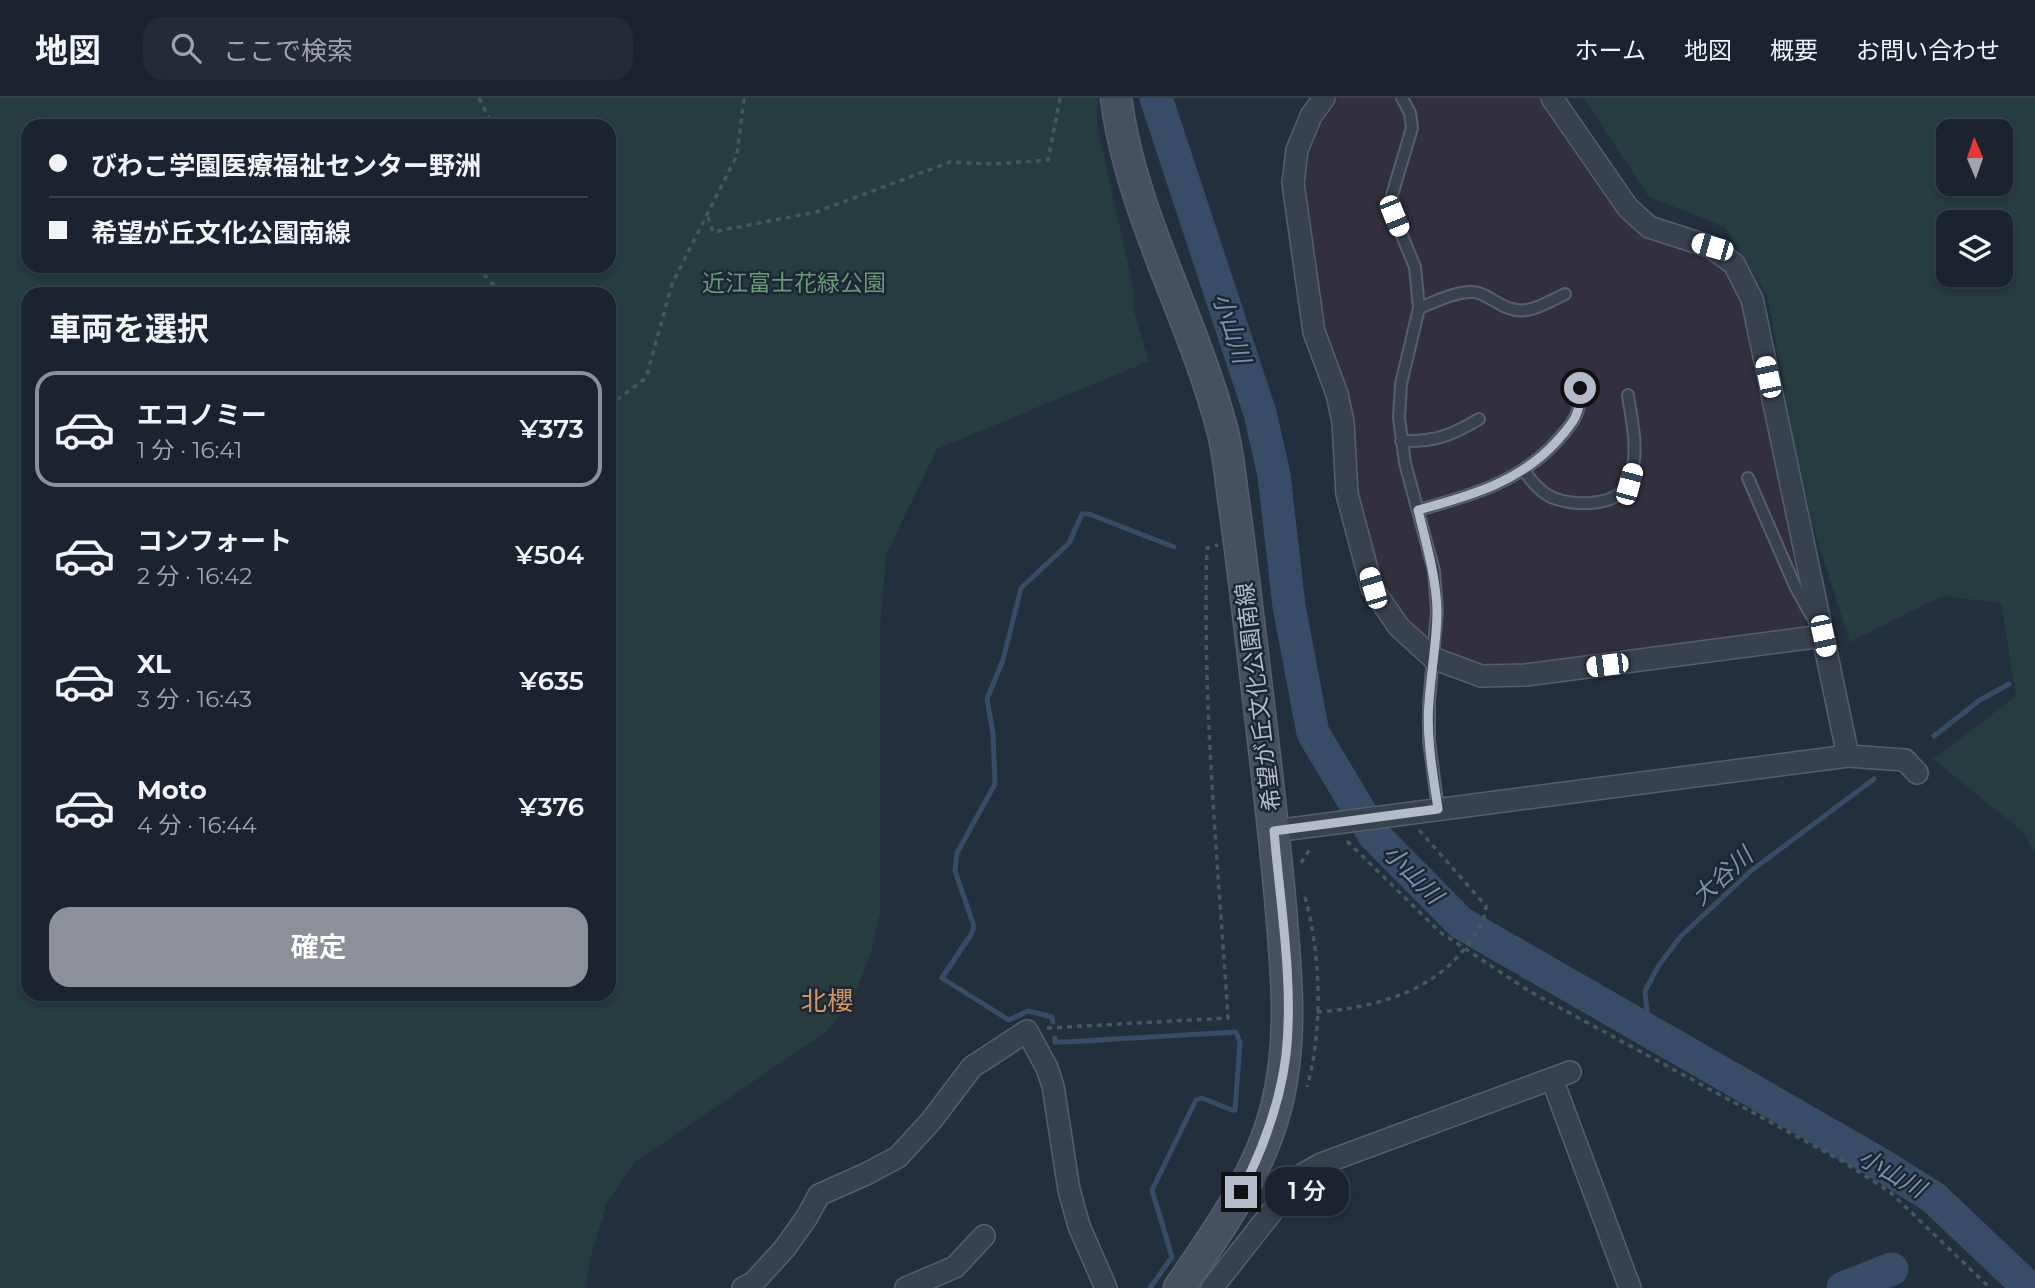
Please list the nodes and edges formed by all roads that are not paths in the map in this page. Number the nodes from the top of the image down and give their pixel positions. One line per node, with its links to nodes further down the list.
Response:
1 (1116, 98): 19 (main road, 希望が丘文化公園南線)
2 (1324, 98): 15 (street)
3 (1402, 98): 6 (lane)
4 (1552, 98): 14 (street)
5 (1565, 294): 6 (lane)
6 (1419, 308): 10 (lane)
7 (1580, 388): 11 (lane)
8 (1628, 395): 11 (lane)
9 (1479, 419): 10 (lane)
10 (1401, 441): 13 (lane)
11 (1524, 471): 13 (lane)
12 (1748, 478): 14 (lane)
13 (1418, 510): 15 (lane)
14 (1823, 636): 15 (street); 16 (street)
15 (1433, 658): 18 (lane)
16 (1848, 756): 17 (street); 18 (street)
17 (1917, 773)
18 (1438, 809): 19 (street)
19 (1274, 831): 24 (main road, 希望が丘文化公園南線)
20 (984, 1236): 22 (street)
21 (751, 1286): 23 (street)
22 (906, 1288)
23 (1106, 1288)
24 (1179, 1288)
25 (1212, 1288): 26 (street)
26 (1630, 1288)

